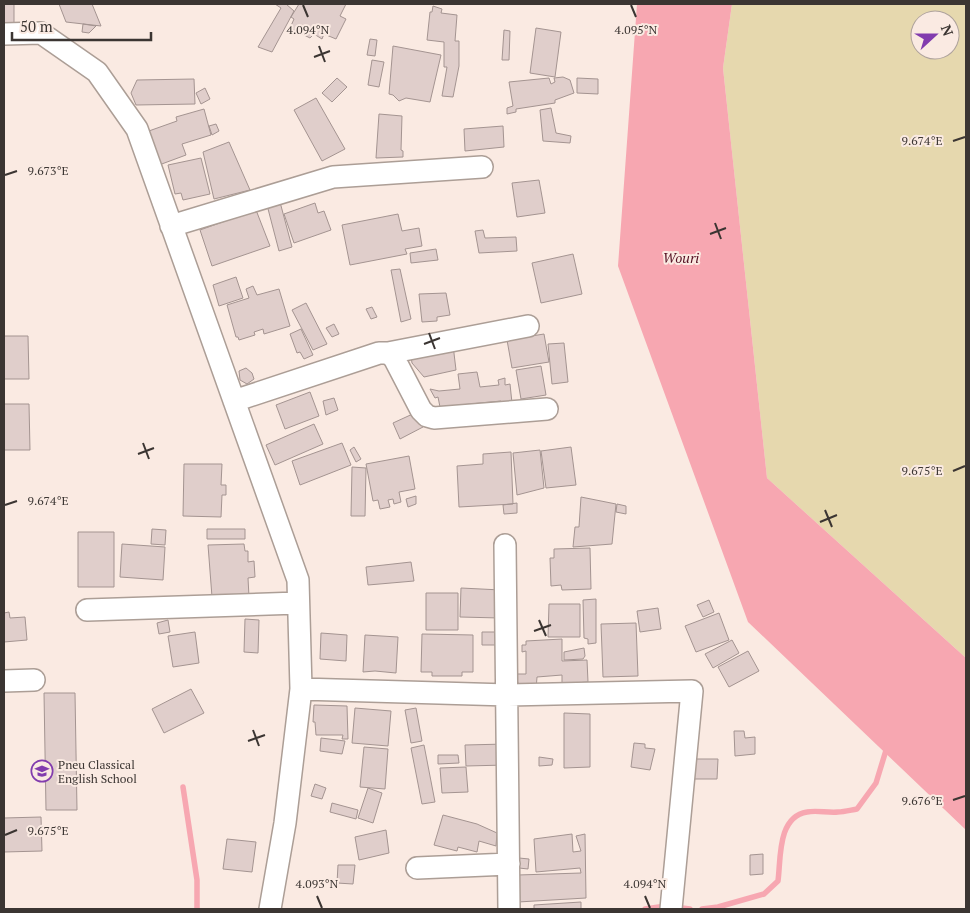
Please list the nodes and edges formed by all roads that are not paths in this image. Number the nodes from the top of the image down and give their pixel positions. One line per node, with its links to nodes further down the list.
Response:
1 (4, 34): 3 (street)
2 (482, 167): 3 (street)
3 (171, 226): 6 (street)
4 (528, 326): 5 (street)
5 (388, 353): 6 (street); 7 (street)
6 (234, 401): 9 (street)
7 (547, 409)
8 (504, 545): 14 (street)
9 (298, 603): 10 (street); 13 (street)
10 (87, 610)
11 (34, 680): 12 (street)
12 (4, 681)
13 (301, 689): 14 (street); 17 (street)
14 (508, 695): 15 (street); 19 (street)
15 (509, 864): 16 (street); 18 (street)
16 (417, 868)
17 (270, 909)
18 (509, 909)
19 (671, 909)

